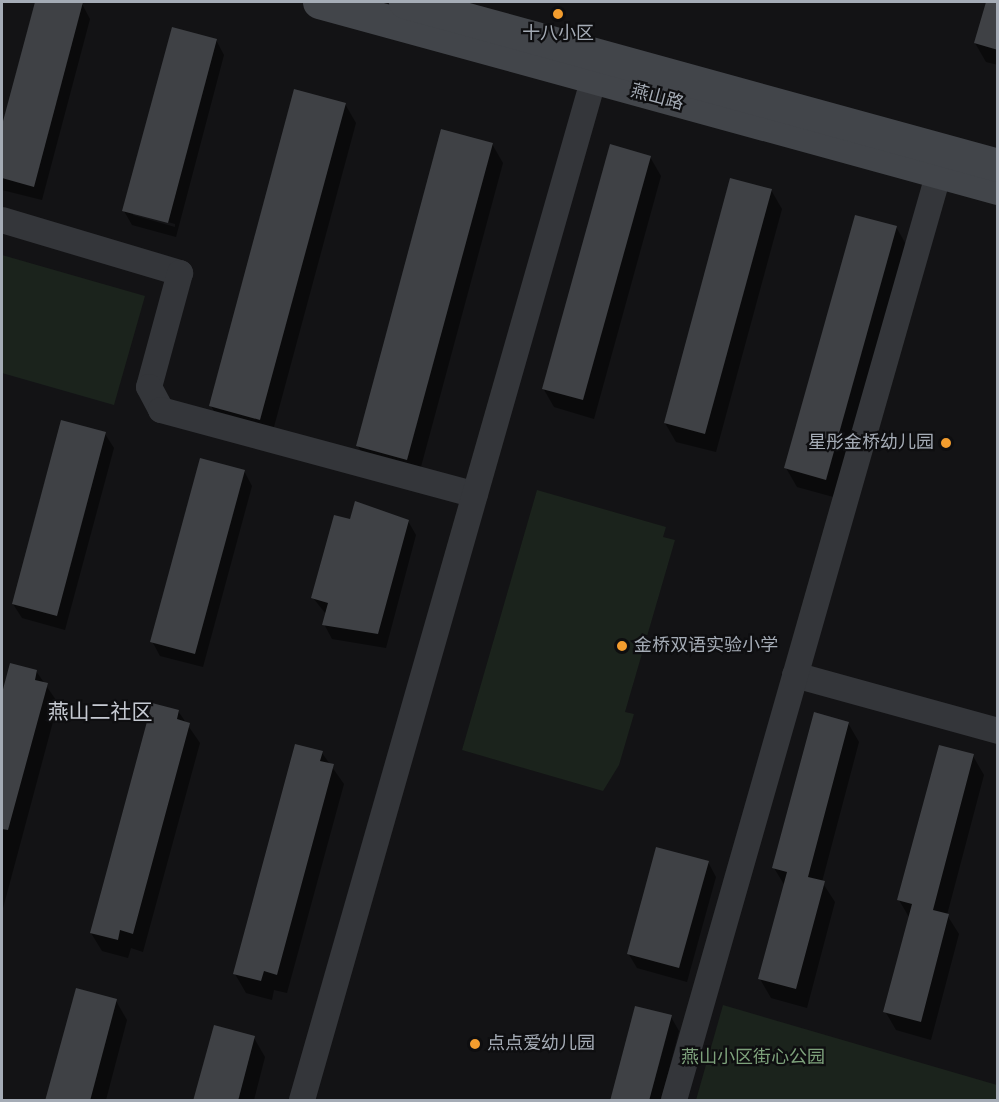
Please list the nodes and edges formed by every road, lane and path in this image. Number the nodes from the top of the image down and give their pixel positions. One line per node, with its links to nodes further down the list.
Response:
1 (319, 2): 3 (main road, 燕山路)
2 (405, 2): 4 (main road, 燕山路)
3 (593, 81): 5 (main road, 燕山路); 8 (street)
4 (998, 165)
5 (939, 172): 6 (main road, 燕山路); 9 (street)
6 (998, 188)
7 (2, 220): 8 (street)
8 (475, 495): 11 (street)
9 (795, 675): 10 (street); 12 (street)
10 (998, 731)
11 (302, 1101)
12 (674, 1101)

